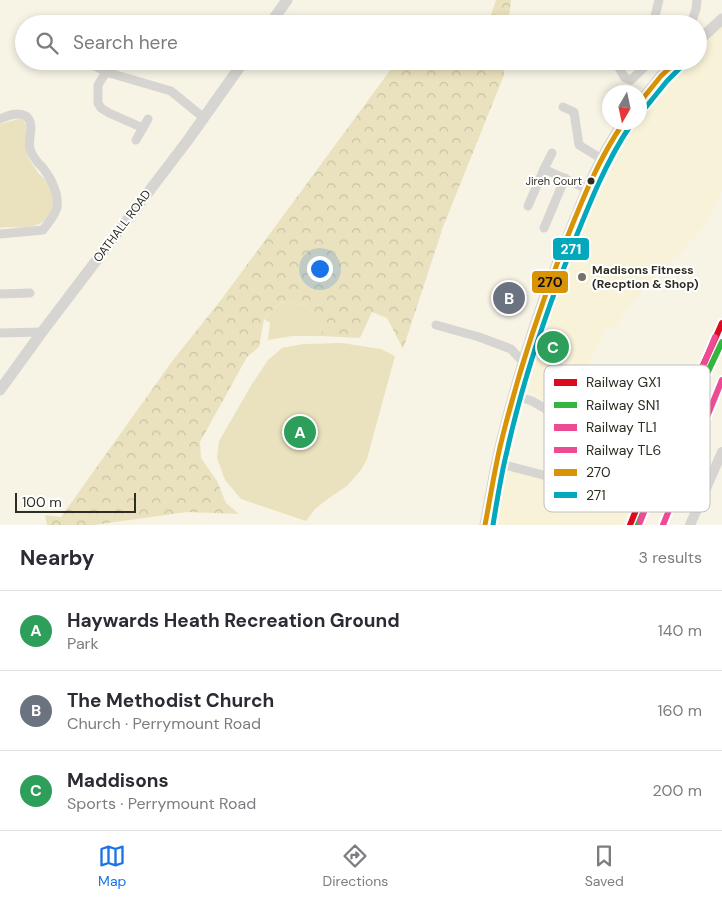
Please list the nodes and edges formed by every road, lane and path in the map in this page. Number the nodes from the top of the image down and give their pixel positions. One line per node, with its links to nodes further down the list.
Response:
1 (287, 0): 4 (main road)
2 (659, 0): 5 (street)
3 (698, 0): 6 (street)
4 (276, 15)
5 (655, 15)
6 (694, 15)
7 (722, 19): 8 (main road)
8 (707, 33)
9 (102, 70): 14 (street)
10 (238, 70): 17 (main road, OATHALL ROAD)
11 (620, 70): 12 (street)
12 (642, 70)
13 (667, 70): 15 (main road)
14 (106, 72): 17 (street); 20 (street)
15 (647, 93)
16 (563, 107): 24 (street)
17 (204, 118): 34 (main road, OATHALL ROAD)
18 (0, 119): 30 (street)
19 (148, 119): 20 (street)
20 (143, 128): 22 (street)
21 (619, 130): 24 (main road)
22 (136, 140)
23 (552, 153): 25 (street)
24 (602, 159): 27 (main road)
25 (544, 169): 26 (street); 28 (street)
26 (565, 178): 27 (street); 29 (street)
27 (587, 189): 36 (main road)
28 (528, 206)
29 (544, 228)
30 (0, 234)
31 (30, 293): 32 (street)
32 (0, 294)
33 (436, 325): 36 (street)
34 (42, 332): 35 (street); 37 (main road, OATHALL ROAD)
35 (0, 333)
36 (523, 362): 38 (main road)
37 (0, 390)
38 (514, 394): 39 (street); 41 (main road)
39 (544, 408)
40 (722, 452): 43 (street)
41 (497, 464): 42 (street); 45 (main road)
42 (544, 476)
43 (710, 479)
44 (696, 512): 46 (street)
45 (485, 525)
46 (690, 525)

